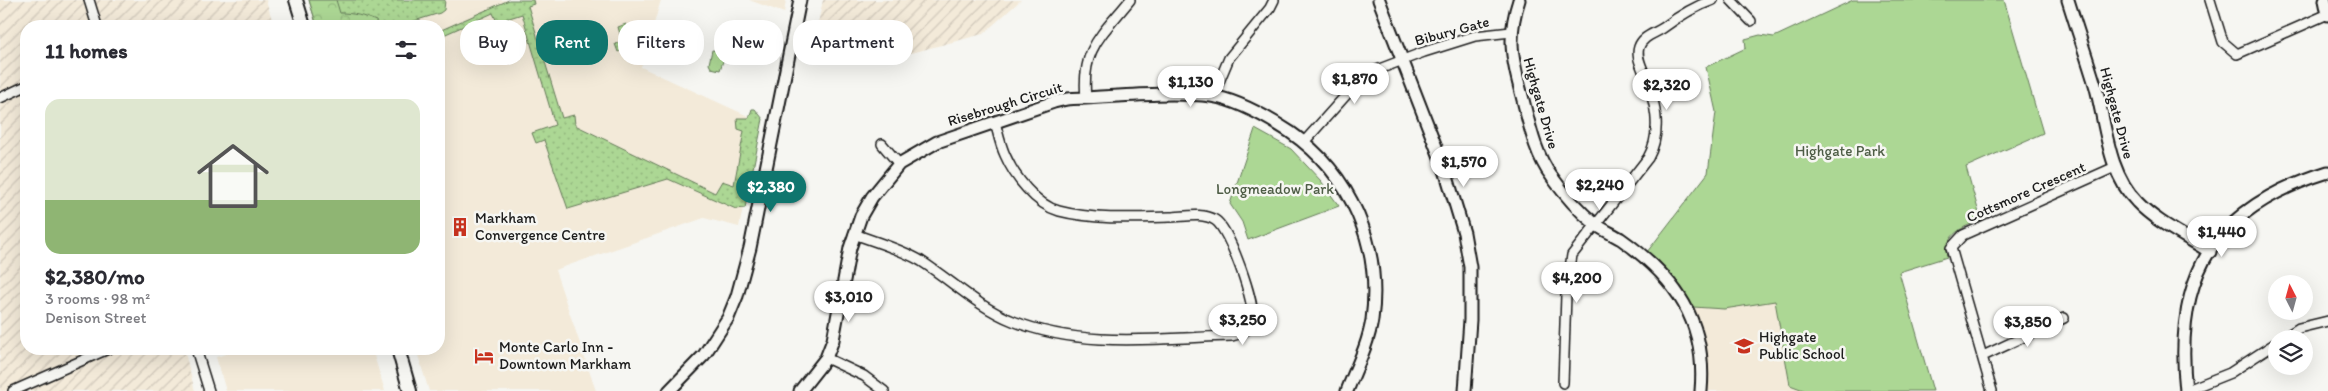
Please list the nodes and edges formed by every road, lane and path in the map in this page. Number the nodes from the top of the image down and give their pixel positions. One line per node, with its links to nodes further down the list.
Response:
1 (89, 0): 14 (street)
2 (296, 0): 15 (main road)
3 (800, 0): 45 (street)
4 (1130, 0): 22 (street)
5 (1274, 0): 20 (street)
6 (1379, 0): 18 (street)
7 (1519, 0): 17 (street, Highgate Drive)
8 (1712, 0): 29 (street)
9 (1731, 0): 16 (street)
10 (2068, 0): 27 (street, Highgate Drive)
11 (2210, 0): 13 (street)
12 (2325, 0): 13 (street)
13 (2328, 14)
14 (95, 20)
15 (302, 20)
16 (1751, 21)
17 (1511, 32): 18 (street, Bibury Gate); 29 (street, Highgate Drive)
18 (1402, 60): 24 (street, Bibury Gate); 49 (street)
19 (20, 89): 21 (street)
20 (1213, 96): 22 (street, Risebrough Circuit); 24 (street, Risebrough Circuit)
21 (0, 98)
22 (1086, 98): 23 (street, Risebrough Circuit)
23 (995, 122): 26 (street, Risebrough Circuit); 30 (street)
24 (1304, 142): 48 (street, Risebrough Circuit)
25 (882, 144): 26 (street)
26 (899, 164): 30 (street, Risebrough Circuit)
27 (2115, 167): 31 (street, Highgate Drive); 39 (street, Cottsmore Crescent)
28 (2328, 172): 31 (street)
29 (1596, 225): 41 (street); 50 (street, Highgate Drive)
30 (854, 234): 40 (street, Risebrough Circuit)
31 (2210, 252): 52 (street)
32 (2064, 318): 39 (street)
33 (2328, 321): 34 (street)
34 (2296, 330)
35 (2268, 348): 52 (street)
36 (94, 355): 42 (street)
37 (198, 355): 43 (street)
38 (400, 355): 44 (main road)
39 (1983, 356): 51 (street, Cottsmore Crescent)
40 (826, 358): 46 (street, Risebrough Circuit); 47 (street)
41 (1563, 384)
42 (13, 391)
43 (209, 391)
44 (410, 391)
45 (669, 391)
46 (800, 391)
47 (884, 391)
48 (1347, 391)
49 (1465, 391)
50 (1701, 391)
51 (1992, 391)
52 (2186, 391)

